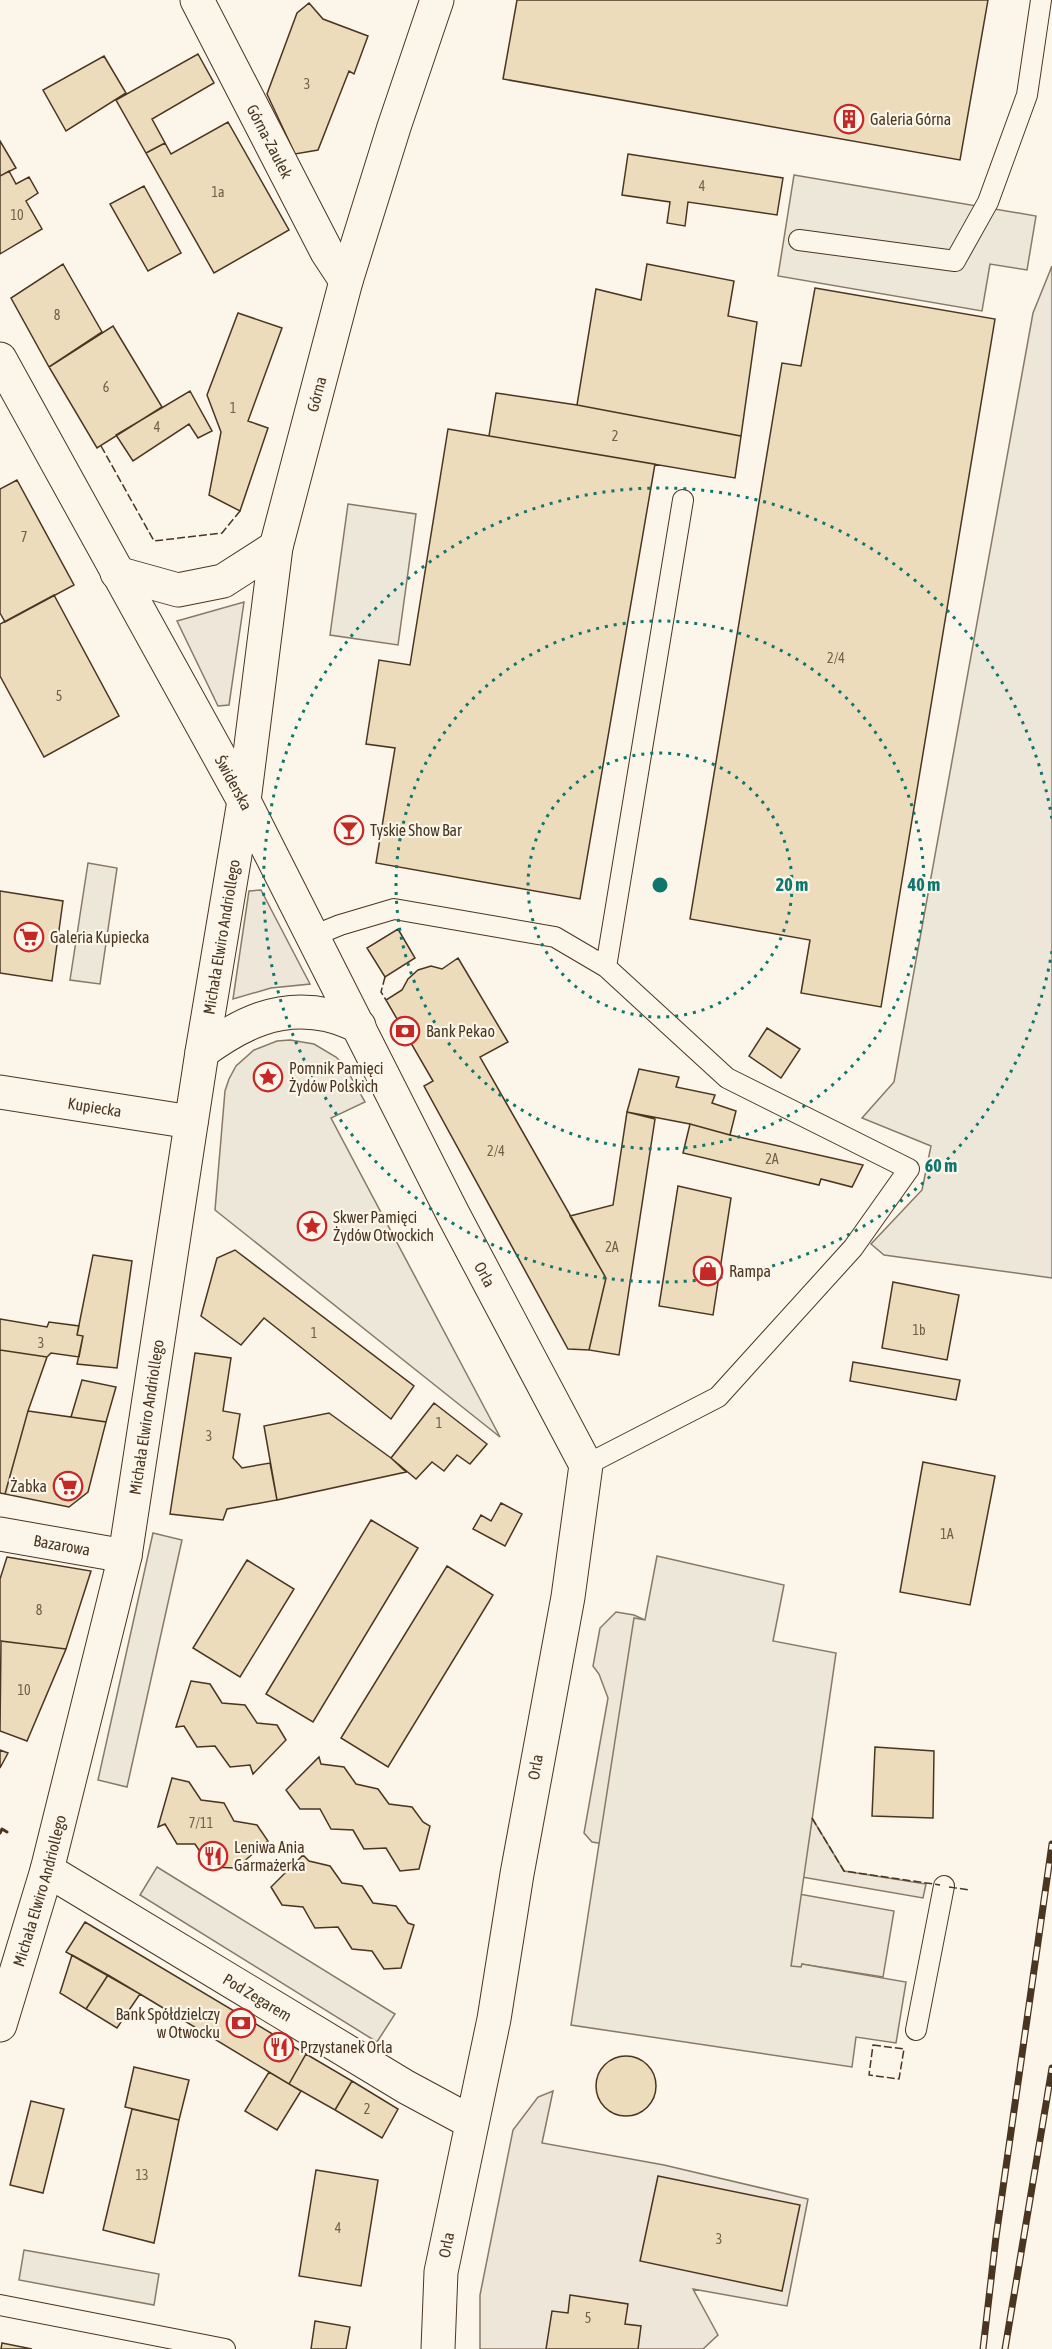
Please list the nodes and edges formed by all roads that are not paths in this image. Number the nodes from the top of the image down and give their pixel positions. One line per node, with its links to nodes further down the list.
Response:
1 (197, 0): 5 (street, Górna-Zaułek)
2 (437, 0): 5 (street, Górna)
3 (1041, 0): 4 (lane)
4 (799, 240)
5 (346, 281): 8 (street, Górna)
6 (0, 359): 9 (street, Świderska)
7 (683, 500): 12 (lane)
8 (276, 547): 9 (street); 10 (street, Górna)
9 (117, 573): 10 (street, Świderska)
10 (244, 801): 11 (street, Świderska); 14 (street, Michała Elwiro Andriollego)
11 (313, 936): 12 (lane); 13 (street, Świderska)
12 (606, 967): 18 (lane)
13 (358, 1026): 14 (street); 17 (street, Świderska)
14 (202, 1052): 16 (street, Michała Elwiro Andriollego)
15 (0, 1092): 16 (street, Kupiecka)
16 (191, 1122): 20 (street, Michała Elwiro Andriollego)
17 (453, 1214): 18 (street, Orla)
18 (586, 1465): 25 (street, Orla)
19 (0, 1534): 20 (street, Bazarowa)
20 (125, 1556): 21 (street, Michała Elwiro Andriollego)
21 (47, 1870): 23 (street, Michała Elwiro Andriollego); 25 (street, Pod Zegarem)
22 (944, 1886): 24 (lane)
23 (1, 2017)
24 (916, 2030)
25 (471, 2122): 28 (street, Orla)
26 (0, 2305): 27 (lane)
27 (225, 2349)
28 (438, 2349)

